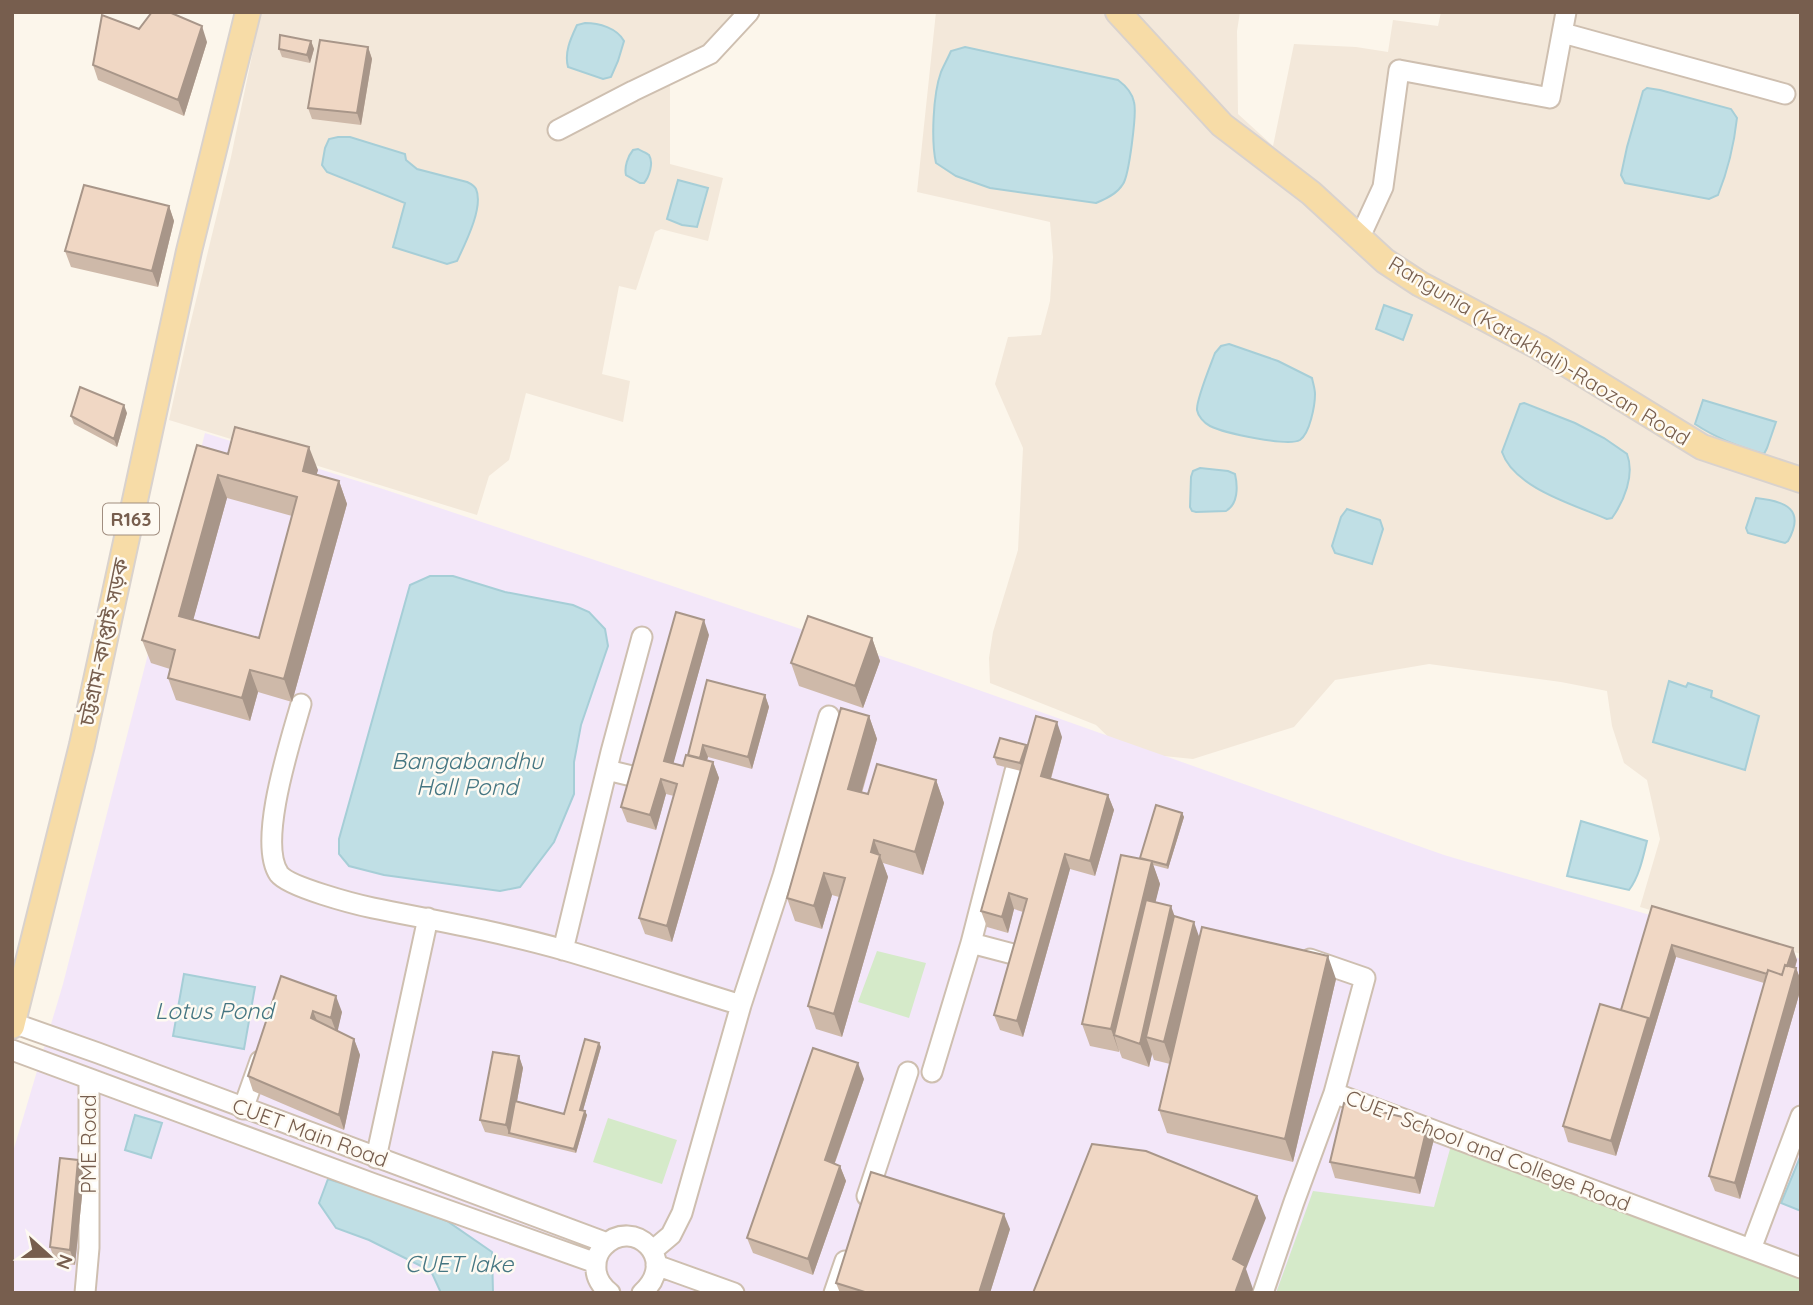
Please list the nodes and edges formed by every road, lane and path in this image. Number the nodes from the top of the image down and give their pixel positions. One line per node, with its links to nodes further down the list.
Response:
1 (248, 12): 24 (main road, চট্টগ্রাম-কাপ্তাই সড়ক / R163)
2 (748, 12): 7 (street)
3 (1118, 12): 8 (main road, Rangunia (Katakhali)-Raozan Road)
4 (1566, 12): 5 (street)
5 (1563, 33): 6 (street); 8 (street)
6 (1784, 94)
7 (558, 130)
8 (1360, 239): 9 (main road, Rangunia (Katakhali)-Raozan Road)
9 (1801, 480)
10 (642, 637): 13 (street)
11 (301, 704): 18 (street)
12 (829, 716): 16 (street)
13 (607, 770): 15 (street); 20 (street)
14 (1015, 771): 19 (street)
15 (636, 777)
16 (803, 805): 17 (street); 23 (street)
17 (822, 810)
18 (421, 917): 20 (street); 33 (street)
19 (971, 943): 21 (street); 28 (street)
20 (564, 950): 23 (street)
21 (1017, 955)
22 (1299, 955): 30 (street)
23 (741, 1005): 38 (street)
24 (13, 1025): 31 (street, CUET Main Road)
25 (268, 1038): 31 (street)
26 (12, 1050): 29 (street, CUET Main Road)
27 (908, 1072): 34 (street)
28 (932, 1072)
29 (89, 1079): 39 (street, CUET Main Road); 42 (street, PME Road)
30 (1334, 1093): 37 (street, CUET School and College Road); 46 (street, CUET School and College Road)
31 (243, 1109): 33 (street, CUET Main Road)
32 (1801, 1116): 37 (street)
33 (376, 1157): 36 (street, CUET Main Road)
34 (860, 1215)
35 (852, 1241): 45 (street)
36 (607, 1243): 38 (street); 39 (street)
37 (1751, 1250): 40 (street, CUET School and College Road)
38 (654, 1258): 41 (street); 44 (street)
39 (596, 1263): 43 (street)
40 (1801, 1268)
41 (653, 1291)
42 (85, 1293)
43 (610, 1293)
44 (734, 1293)
45 (834, 1293)
46 (1263, 1293)

